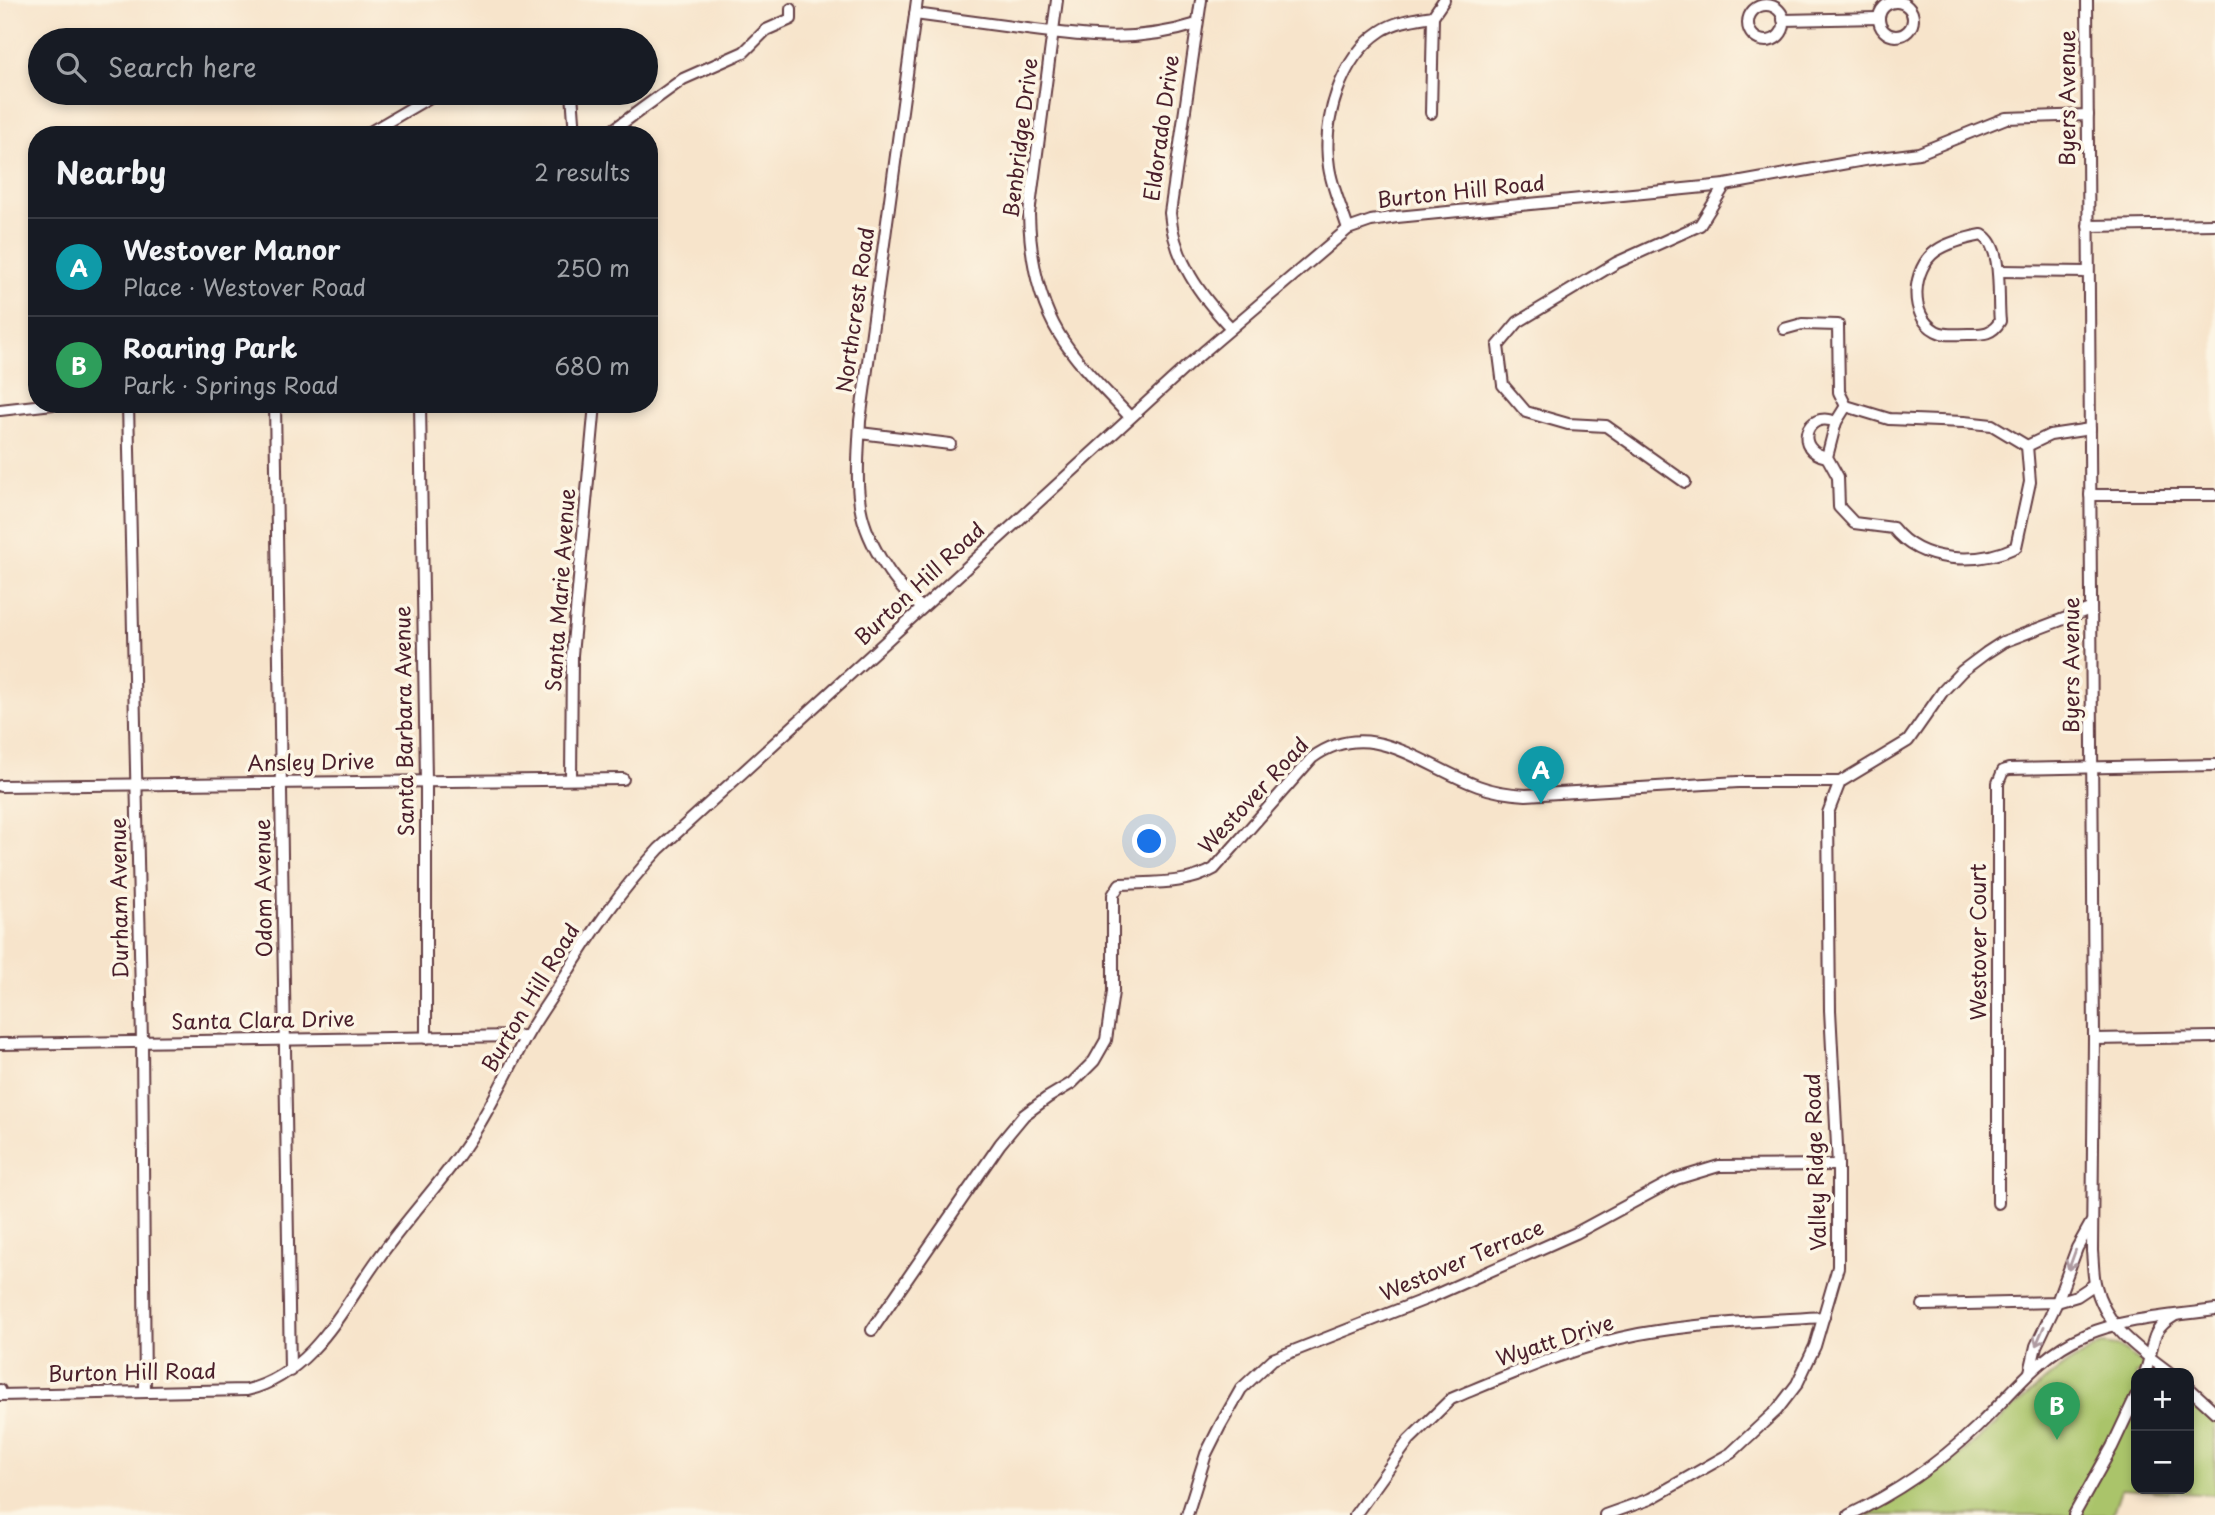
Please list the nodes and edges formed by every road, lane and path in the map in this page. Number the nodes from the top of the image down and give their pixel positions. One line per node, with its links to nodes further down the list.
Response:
1 (917, 0): 8 (street, Northcrest Road)
2 (1057, 0): 13 (street, Benbridge Drive)
3 (1201, 0): 12 (street, Eldorado Drive)
4 (1444, 0): 9 (street)
5 (2087, 0): 19 (street, Byers Avenue)
6 (1904, 2): 10 (street); 10 (street)
7 (792, 9): 14 (street)
8 (915, 14): 13 (street); 41 (street, Northcrest Road)
9 (1433, 16): 18 (street); 26 (street)
10 (1879, 18): 11 (street)
11 (1783, 20)
12 (1197, 24): 13 (street); 29 (street, Eldorado Drive)
13 (1053, 32): 38 (street, Benbridge Drive)
14 (658, 97)
15 (416, 105): 20 (street)
16 (573, 105): 21 (street)
17 (647, 105): 22 (street)
18 (1431, 114)
19 (2088, 115): 23 (street, Burton Hill Road); 25 (street, Byers Avenue)
20 (380, 126)
21 (574, 126)
22 (618, 126)
23 (1725, 185): 26 (street, Burton Hill Road); 45 (street)
24 (2215, 224): 25 (street)
25 (2088, 226): 28 (street, Byers Avenue)
26 (1349, 229): 29 (street, Burton Hill Road)
27 (1998, 271): 27 (street); 28 (street)
28 (2088, 272): 40 (street, Byers Avenue)
29 (1231, 328): 38 (street, Burton Hill Road)
30 (1784, 329): 31 (street)
31 (1846, 406): 39 (street); 43 (street)
32 (28, 407): 33 (street)
33 (0, 410)
34 (128, 413): 57 (street, Durham Avenue)
35 (275, 413): 56 (street, Odom Avenue)
36 (420, 413): 54 (street, Santa Barbara Avenue)
37 (594, 413): 52 (street, Santa Marie Avenue)
38 (1130, 417): 48 (street, Burton Hill Road)
39 (1836, 422): 44 (street); 44 (street)
40 (2090, 429): 43 (street); 46 (street, Byers Avenue)
41 (860, 433): 42 (street); 48 (street, Northcrest Road)
42 (950, 444)
43 (2026, 446): 44 (street)
44 (1827, 457)
45 (1685, 482)
46 (2090, 495): 47 (street); 49 (street, Byers Avenue)
47 (2215, 495)
48 (922, 608): 59 (street, Burton Hill Road)
49 (2090, 609): 51 (street, Byers Avenue); 55 (street)
50 (2215, 765): 51 (street)
51 (2092, 768): 63 (street, Byers Avenue); 67 (street, Westover Court)
52 (571, 779): 53 (street, Ansley Drive); 54 (street, Ansley Drive)
53 (623, 779)
54 (426, 781): 56 (street, Ansley Drive); 61 (street, Santa Barbara Avenue)
55 (1840, 782): 66 (street, Valley Ridge Road); 76 (street, Westover Road)
56 (281, 783): 57 (street, Ansley Drive); 62 (street, Odom Avenue)
57 (136, 784): 58 (street, Ansley Drive); 64 (street, Durham Avenue)
58 (0, 786)
59 (526, 1036): 61 (street, Santa Clara Drive); 80 (street, Burton Hill Road)
60 (2215, 1037): 63 (street)
61 (426, 1038): 62 (street, Santa Clara Drive)
62 (285, 1040): 64 (street, Santa Clara Drive); 80 (street, Odom Avenue)
63 (2094, 1040): 68 (street, Byers Avenue)
64 (142, 1042): 65 (street, Santa Clara Drive); 83 (street, Durham Avenue)
65 (0, 1044)
66 (1838, 1165): 74 (street, Valley Ridge Road); 87 (street, Westover Terrace)
67 (1998, 1203)
68 (2092, 1220): 69 (street, Byers Avenue); 70 (street, one-way to 70)
69 (2095, 1284): 70 (street); 75 (street, Byers Avenue)
70 (2057, 1302): 71 (street); 81 (street, one-way to 81)
71 (1923, 1305)
72 (2215, 1310): 73 (street)
73 (2177, 1315): 75 (street); 77 (street)
74 (1824, 1317): 88 (street, Wyatt Drive); 89 (street, Valley Ridge Road)
75 (2114, 1325): 77 (street); 81 (street)
76 (872, 1330)
77 (2151, 1359): 78 (street); 79 (street)
78 (2147, 1368)
79 (2163, 1368)
80 (290, 1371): 83 (street, Burton Hill Road)
81 (2030, 1373): 90 (street)
82 (0, 1392): 83 (street, Burton Hill Road)
83 (145, 1392)
84 (2194, 1393): 86 (street)
85 (2131, 1407): 91 (street)
86 (2215, 1412)
87 (1187, 1515)
88 (1355, 1515)
89 (1605, 1515)
90 (1849, 1515)
91 (2074, 1515)

